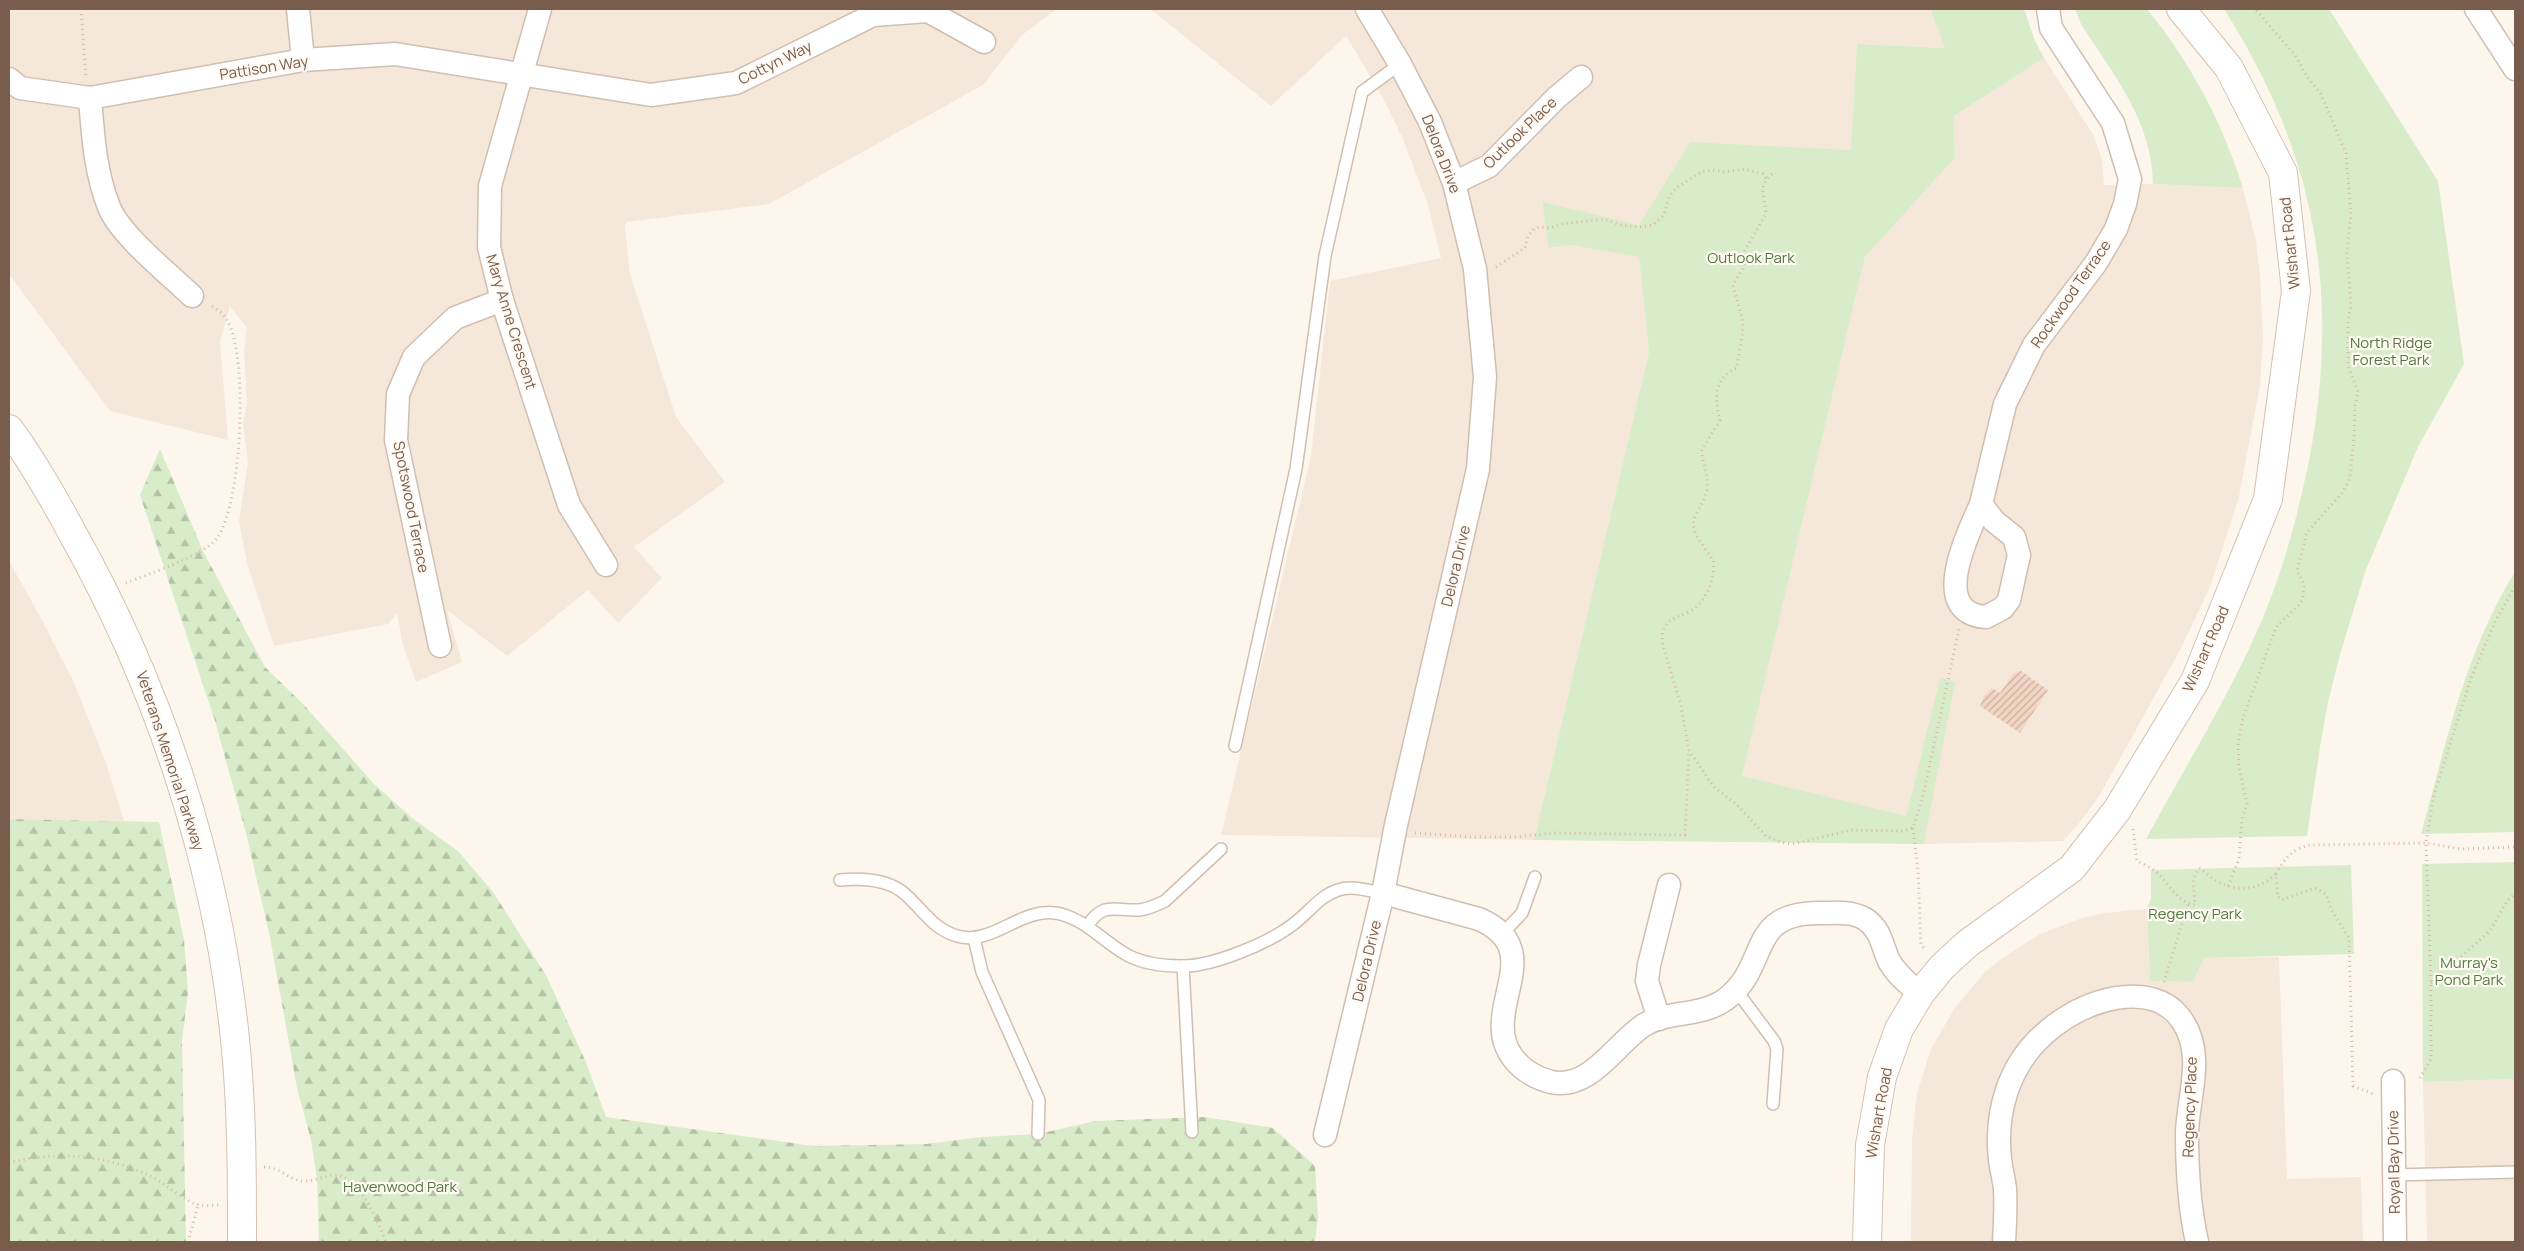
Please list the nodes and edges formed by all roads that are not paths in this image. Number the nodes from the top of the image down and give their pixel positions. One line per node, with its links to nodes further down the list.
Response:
1 (298, 9): 8 (street)
2 (540, 9): 11 (street, Mary Anne Crescent)
3 (1367, 9): 9 (street, Delora Drive)
4 (2048, 9): 19 (street, Rockwood Terrace)
5 (2181, 9): 33 (street, Wishart Road)
6 (2476, 9): 10 (street)
7 (984, 42): 11 (street, Cottyn Way)
8 (303, 60): 11 (street, Pattison Way); 14 (street, Pattison Way)
9 (1400, 64): 15 (street, Delora Drive); 22 (lane)
10 (2515, 69)
11 (523, 73): 17 (street, Mary Anne Crescent)
12 (1581, 77): 15 (street, Outlook Place)
13 (9, 79): 14 (street, Pattison Way)
14 (90, 98): 16 (street)
15 (1454, 184): 27 (street, Delora Drive)
16 (192, 296)
17 (502, 300): 20 (street, Mary Anne Crescent); 21 (street, Spotswood Terrace)
18 (9, 429): 42 (street, Veterans Memorial Parkway)
19 (1981, 504): 19 (street, Rockwood Terrace)
20 (606, 565)
21 (440, 646)
22 (1235, 746)
23 (1220, 850): 28 (lane)
24 (1535, 877): 29 (lane)
25 (840, 880): 30 (lane)
26 (1669, 885): 34 (street)
27 (1383, 893): 29 (street); 31 (lane); 39 (street, Delora Drive)
28 (1087, 926): 30 (lane); 31 (lane)
29 (1502, 934): 34 (street)
30 (974, 938): 38 (lane)
31 (1183, 966): 37 (lane)
32 (1736, 990): 33 (street); 34 (street); 36 (lane)
33 (1920, 994): 43 (street, Wishart Road)
34 (1659, 1019)
35 (2393, 1092): 41 (street, Royal Bay Drive)
36 (1773, 1104)
37 (1192, 1132)
38 (1038, 1134)
39 (1325, 1135)
40 (2515, 1172): 41 (lane)
41 (2394, 1176): 46 (street, Royal Bay Drive)
42 (242, 1242)
43 (1868, 1242)
44 (2004, 1242): 45 (street, Regency Place)
45 (2196, 1242)
46 (2395, 1242)

